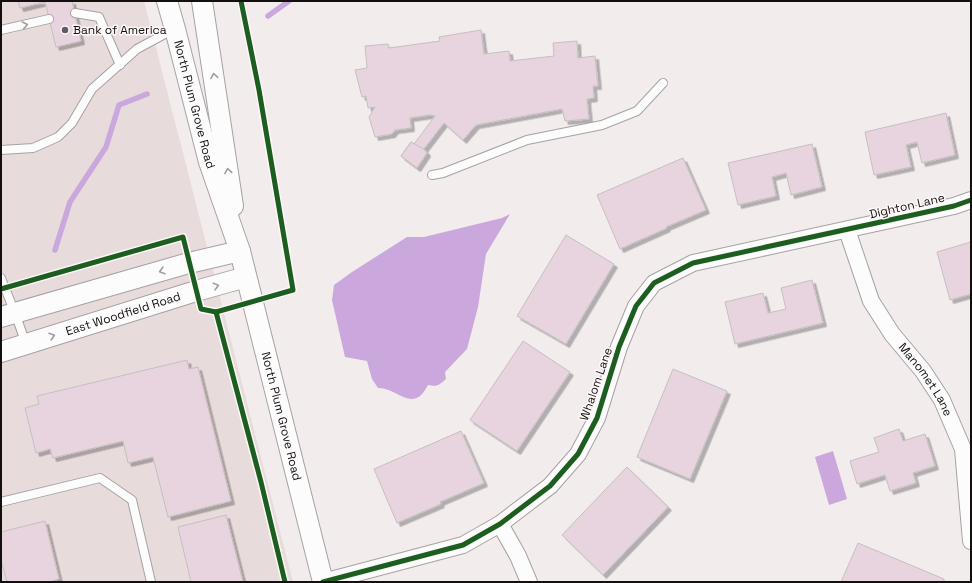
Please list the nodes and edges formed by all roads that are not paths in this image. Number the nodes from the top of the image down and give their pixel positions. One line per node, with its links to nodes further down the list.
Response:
1 (166, 1): 5 (street, North Plum Grove Road)
2 (202, 1): 13 (street, North Plum Grove Road, one-way to 2)
3 (74, 13): 7 (lane)
4 (49, 19): 6 (lane, one-way to 4)
5 (175, 29): 7 (lane); 13 (street, North Plum Grove Road)
6 (1, 30)
7 (120, 65): 9 (lane)
8 (663, 83): 10 (lane)
9 (1, 150)
10 (432, 175)
11 (971, 200): 12 (street, Dighton Lane)
12 (847, 230): 19 (street, Manomet Lane); 21 (street, Whalom Lane)
13 (240, 252): 14 (street, North Plum Grove Road); 16 (street, one-way to 16)
14 (246, 277): 17 (street, East Woodfield Road, one-way to 14); 24 (street, North Plum Grove Road)
15 (1, 278): 16 (lane)
16 (8, 315): 17 (lane)
17 (26, 344): 18 (street, East Woodfield Road)
18 (1, 352)
19 (967, 448): 22 (street, Manomet Lane)
20 (1, 502): 23 (lane)
21 (500, 524): 24 (street, Whalom Lane); 25 (street)
22 (971, 541)
23 (151, 582)
24 (323, 582)
25 (529, 582)

